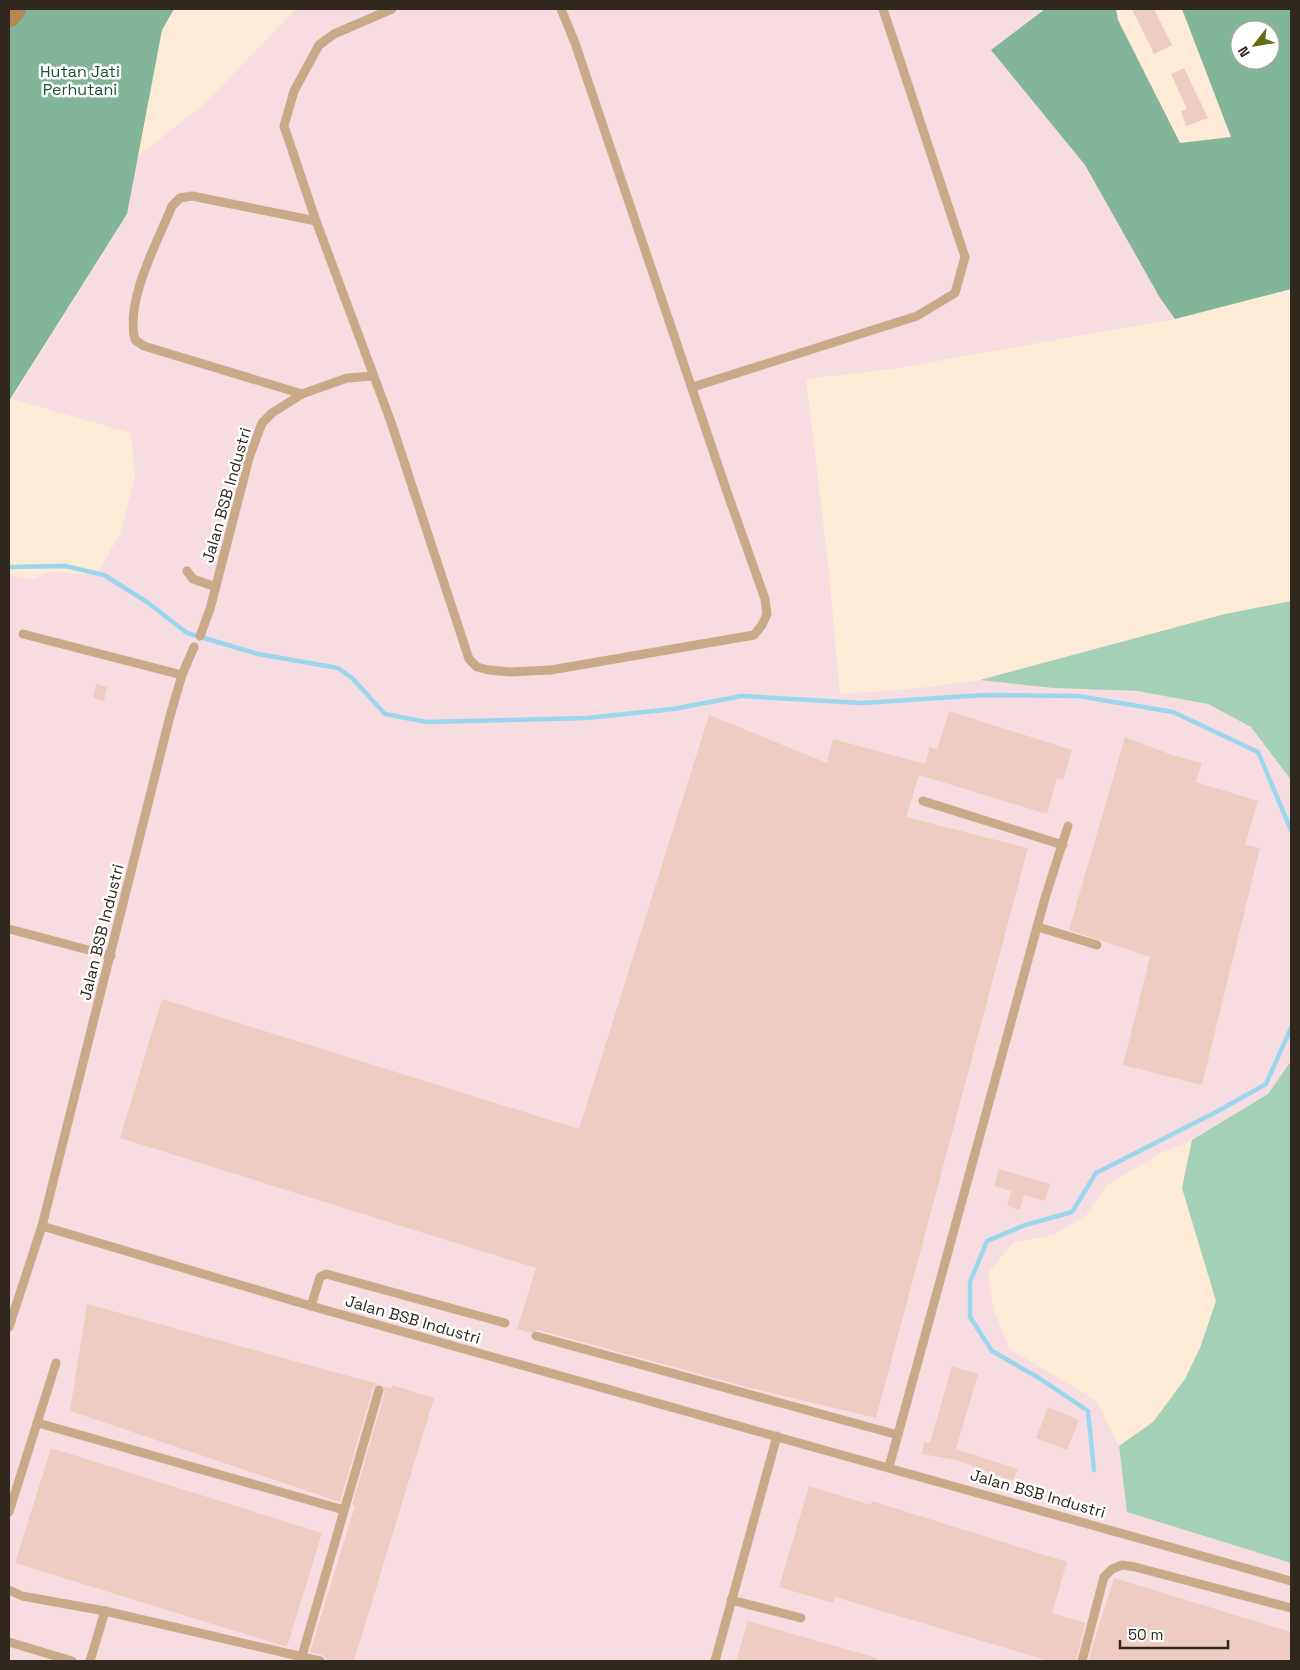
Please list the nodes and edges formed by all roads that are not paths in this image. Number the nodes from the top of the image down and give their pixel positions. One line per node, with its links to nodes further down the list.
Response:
1 (14, 9): 5 (main road)
2 (392, 9): 6 (lane)
3 (560, 9): 8 (lane)
4 (883, 9): 8 (lane)
5 (9, 15)
6 (316, 221): 7 (lane); 9 (lane)
7 (373, 376): 8 (lane); 9 (lane, Jalan BSB Industri)
8 (693, 387)
9 (302, 394): 11 (lane, Jalan BSB Industri)
10 (187, 571): 11 (lane)
11 (216, 587): 13 (lane, Jalan BSB Industri)
12 (23, 634): 15 (lane)
13 (200, 636)
14 (194, 647): 15 (lane, Jalan BSB Industri)
15 (182, 675): 22 (lane, Jalan BSB Industri)
16 (923, 801): 18 (lane)
17 (1068, 826): 18 (lane)
18 (1063, 844): 19 (lane)
19 (1038, 927): 21 (lane); 31 (lane)
20 (9, 929): 22 (lane)
21 (1096, 945)
22 (111, 956): 23 (lane, Jalan BSB Industri)
23 (42, 1226): 24 (lane, Jalan BSB Industri); 26 (lane, Jalan BSB Industri)
24 (311, 1306): 25 (lane); 32 (lane, Jalan BSB Industri)
25 (505, 1323)
26 (9, 1327)
27 (536, 1336): 31 (lane)
28 (56, 1363): 30 (lane)
29 (379, 1390): 34 (lane)
30 (38, 1423): 34 (lane); 35 (lane)
31 (898, 1435): 33 (lane)
32 (777, 1436): 33 (lane, Jalan BSB Industri); 38 (lane)
33 (889, 1467): 36 (lane, Jalan BSB Industri)
34 (344, 1510): 43 (lane)
35 (9, 1512)
36 (1291, 1581)
37 (9, 1590): 40 (lane)
38 (731, 1600): 41 (lane); 47 (lane)
39 (1291, 1608): 48 (lane)
40 (105, 1611): 43 (lane); 45 (lane)
41 (800, 1618)
42 (9, 1642): 44 (lane)
43 (302, 1656): 46 (lane)
44 (72, 1661)
45 (90, 1661)
46 (320, 1661)
47 (716, 1661)
48 (1082, 1661)

